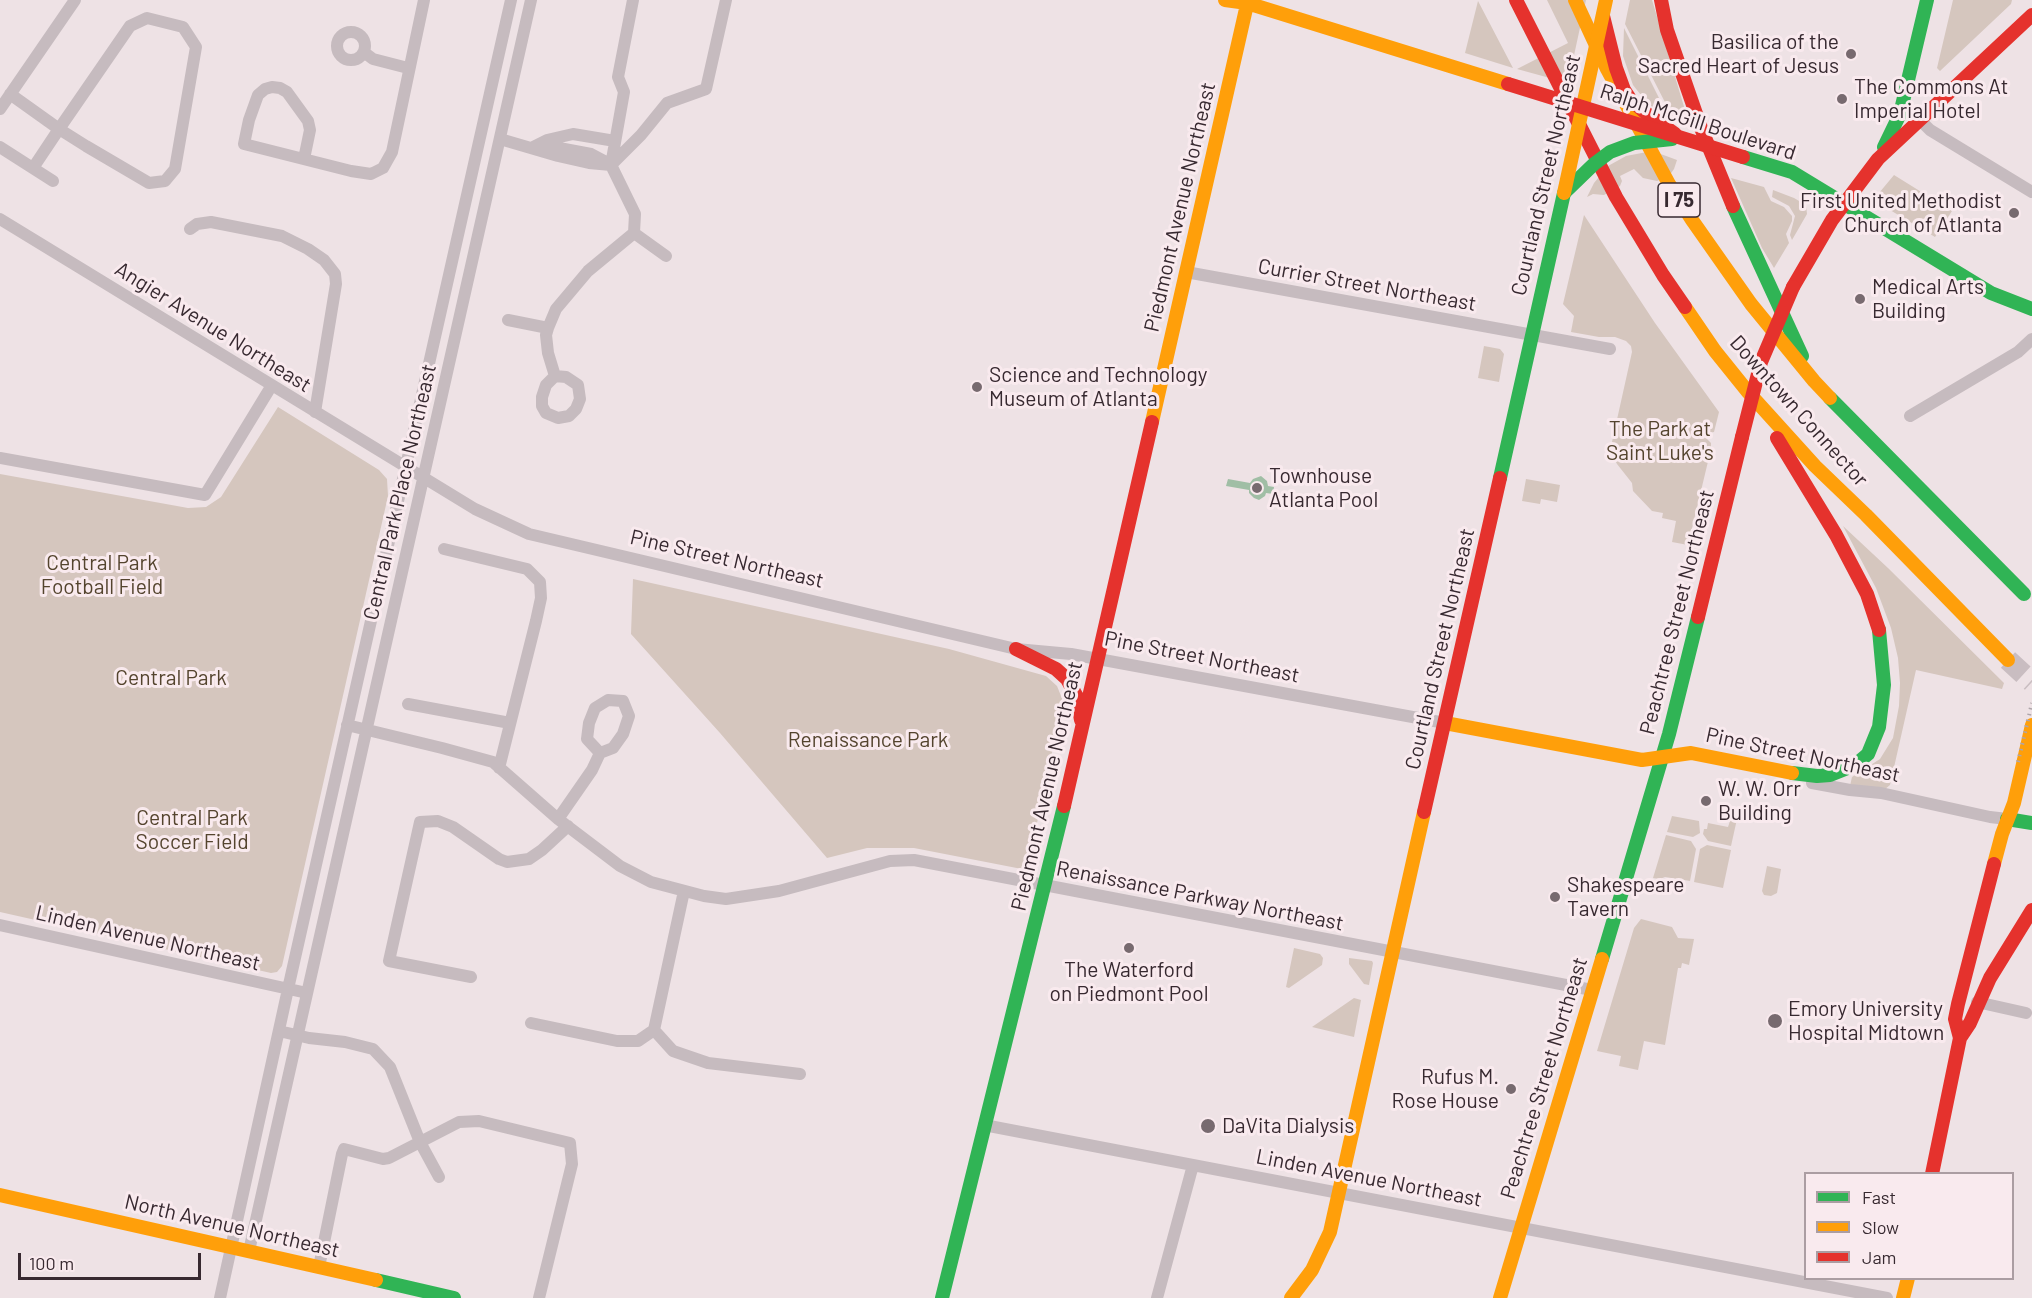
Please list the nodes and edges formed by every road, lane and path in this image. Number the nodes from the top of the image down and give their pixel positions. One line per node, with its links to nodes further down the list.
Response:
1 (75, 0): 18 (street)
2 (424, 0): 17 (street)
3 (511, 0): 58 (street, Central Park Place Northeast)
4 (531, 0): 25 (street, Central Park Place Northeast)
5 (633, 0): 26 (street)
6 (726, 0): 32 (street)
7 (1225, 0): 13 (main road, Ralph McGill Boulevard)
8 (1516, 0): 54 (main road, Downtown Connector / I 75)
9 (1575, 0): 52 (main road, Downtown Connector / I 75)
10 (1606, 0): 15 (main road, Courtland Street Northeast, bridge)
11 (1661, 0): 52 (main road)
12 (1927, 0): 31 (main road)
13 (1247, 2): 19 (main road, Ralph McGill Boulevard, bridge); 42 (main road, Piedmont Avenue Northeast)
14 (2032, 15): 21 (main road, Peachtree Street Northeast)
15 (1603, 16): 19 (main road, Courtland Street Northeast, bridge); 24 (main road, bridge)
16 (364, 53): 17 (street)
17 (408, 68): 30 (street)
18 (10, 94): 20 (street); 22 (street)
19 (1584, 108): 24 (main road, Ralph McGill Boulevard, bridge); 36 (main road, Courtland Street Northeast, bridge)
20 (0, 109)
21 (1919, 119): 31 (main road, Peachtree Street Northeast); 35 (street)
22 (59, 129): 22 (street); 33 (street)
23 (582, 135): 26 (street); 28 (street); 29 (street)
24 (1681, 138): 36 (main road, bridge); 37 (main road, Ralph McGill Boulevard, bridge)
25 (500, 139): 28 (street); 59 (street, Central Park Place Northeast)
26 (615, 141): 32 (street)
27 (0, 147): 33 (street)
28 (536, 149): 29 (street)
29 (578, 156): 32 (street)
30 (304, 159): 30 (street)
31 (1878, 159): 37 (main road, Peachtree Street Northeast)
32 (611, 165): 40 (street)
33 (33, 168): 34 (street)
34 (53, 181)
35 (2032, 192)
36 (1564, 193): 46 (main road, Courtland Street Northeast)
37 (1844, 203): 43 (main road, Ralph McGill Boulevard); 73 (main road, Peachtree Street Northeast, bridge)
38 (0, 219): 53 (street, Angier Avenue Northeast)
39 (190, 229): 55 (street)
40 (634, 233): 41 (street); 45 (street)
41 (666, 256)
42 (1186, 272): 46 (street, Currier Street Northeast); 63 (main road, Piedmont Avenue Northeast)
43 (2032, 309)
44 (508, 320): 45 (street)
45 (548, 328): 51 (street)
46 (1532, 335): 49 (street, Currier Street Northeast); 67 (main road, Courtland Street Northeast)
47 (2032, 339): 50 (street)
48 (2032, 348): 50 (street)
49 (1610, 349)
50 (2018, 352): 56 (street)
51 (555, 376)
52 (1814, 381): 61 (main road, Downtown Connector / I 75)
53 (272, 385): 55 (street, Angier Avenue Northeast); 57 (street)
54 (1748, 392): 64 (main road, Downtown Connector / I 75); 75 (main road)
55 (315, 412): 58 (street, Angier Avenue Northeast)
56 (1910, 416)
57 (0, 458)
58 (406, 468): 59 (street, Pine Street Northeast); 68 (street, Central Park Place Northeast)
59 (423, 478): 62 (street, Pine Street Northeast); 70 (street, Central Park Place Northeast)
60 (444, 549): 66 (street)
61 (2024, 594)
62 (1016, 649): 63 (street, Pine Street Northeast); 71 (main road)
63 (1099, 659): 67 (street, Pine Street Northeast); 71 (main road, Piedmont Avenue Northeast)
64 (2008, 660)
65 (408, 704): 66 (street)
66 (510, 723): 74 (street)
67 (1444, 723): 73 (main road, Pine Street Northeast); 83 (main road, Courtland Street Northeast)
68 (347, 725): 70 (street, Renaissance Parkway Northeast); 85 (street, Central Park Place Northeast)
69 (2032, 725): 76 (main road)
70 (366, 730): 74 (street, Renaissance Parkway Northeast); 87 (street, Central Park Place Northeast)
71 (1082, 732): 79 (main road, Piedmont Avenue Northeast)
72 (600, 753): 77 (street)
73 (1661, 756): 75 (main road, Pine Street Northeast); 86 (main road, Peachtree Street Northeast)
74 (499, 768): 77 (street, Renaissance Parkway Northeast)
75 (1792, 773): 76 (street, Pine Street Northeast)
76 (2007, 819): 78 (main road); 94 (main road)
77 (563, 823): 80 (street, Renaissance Parkway Northeast); 84 (street)
78 (2032, 823)
79 (1046, 886): 80 (street, Renaissance Parkway Northeast); 83 (street, Renaissance Parkway Northeast); 96 (main road, Piedmont Avenue Northeast)
80 (684, 891): 91 (street)
81 (2032, 910): 88 (main road)
82 (0, 925): 85 (street, Linden Avenue Northeast)
83 (1393, 952): 86 (street, Renaissance Parkway Northeast); 101 (main road, Courtland Street Northeast)
84 (471, 977)
85 (288, 989): 87 (street); 92 (street, Central Park Place Northeast)
86 (1592, 990): 103 (main road, Peachtree Street Northeast)
87 (308, 993): 93 (street, Central Park Place Northeast)
88 (1977, 1002): 89 (street); 94 (main road)
89 (2026, 1013)
90 (531, 1023): 91 (street)
91 (654, 1030): 95 (street)
92 (279, 1031): 93 (street); 104 (street, Central Park Place Northeast)
93 (298, 1035): 97 (street); 105 (street, Central Park Place Northeast)
94 (1960, 1038): 99 (main road)
95 (800, 1074)
96 (984, 1125): 98 (street, Linden Avenue Northeast); 111 (main road, Piedmont Avenue Northeast)
97 (420, 1142): 100 (street); 106 (street); 110 (street)
98 (1193, 1165): 101 (street, Linden Avenue Northeast); 112 (street)
99 (1932, 1172)
100 (439, 1177)
101 (1339, 1193): 103 (street, Linden Avenue Northeast); 113 (main road, Courtland Street Northeast)
102 (0, 1195): 104 (main road, North Avenue Northeast)
103 (1521, 1227): 114 (main road, Peachtree Street Northeast); 115 (street, Linden Avenue Northeast)
104 (231, 1248): 105 (main road, North Avenue Northeast); 108 (street, Central Park Place Northeast)
105 (249, 1251): 106 (main road, North Avenue Northeast)
106 (319, 1267): 109 (main road, North Avenue Northeast)
107 (1908, 1280): 116 (main road)
108 (220, 1298)
109 (454, 1298)
110 (539, 1298)
111 (942, 1298)
112 (1156, 1298)
113 (1291, 1298)
114 (1500, 1298)
115 (1887, 1298)
116 (1903, 1298)

